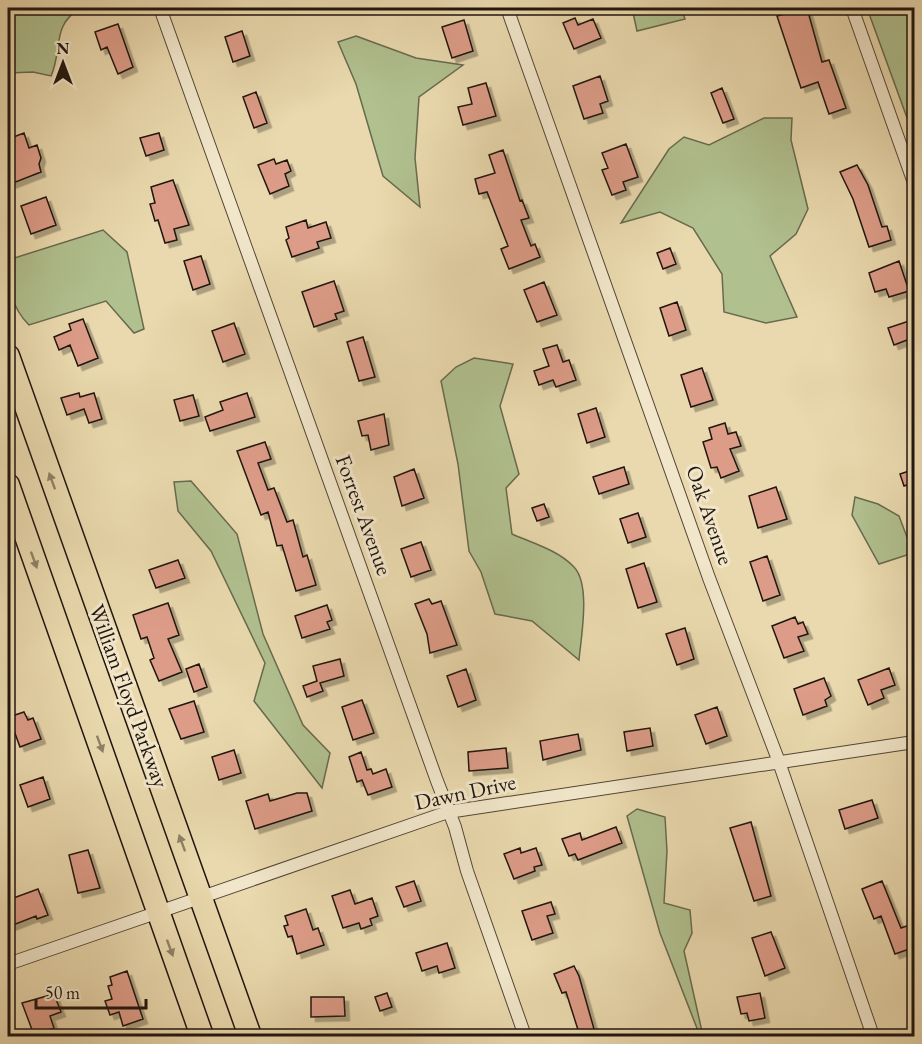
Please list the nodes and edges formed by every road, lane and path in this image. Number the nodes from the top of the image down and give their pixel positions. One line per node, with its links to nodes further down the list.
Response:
1 (160, 8): 9 (street, Forrest Avenue)
2 (507, 8): 8 (street, Oak Avenue)
3 (852, 8): 4 (street)
4 (915, 183)
5 (8, 356): 10 (highway, William Floyd Parkway, one-way to 5)
6 (8, 485): 11 (highway, William Floyd Parkway, one-way to 11)
7 (915, 742): 8 (street, Dawn Drive)
8 (779, 762): 9 (street, Dawn Drive); 16 (street, Oak Avenue)
9 (448, 812): 10 (street, Dawn Drive); 15 (street, Forrest Avenue)
10 (200, 898): 11 (street, Dawn Drive); 14 (highway, William Floyd Parkway)
11 (158, 913): 12 (street, Dawn Drive); 13 (highway, William Floyd Parkway, one-way to 13)
12 (8, 964)
13 (202, 1036)
14 (250, 1036)
15 (525, 1036)
16 (873, 1036)

